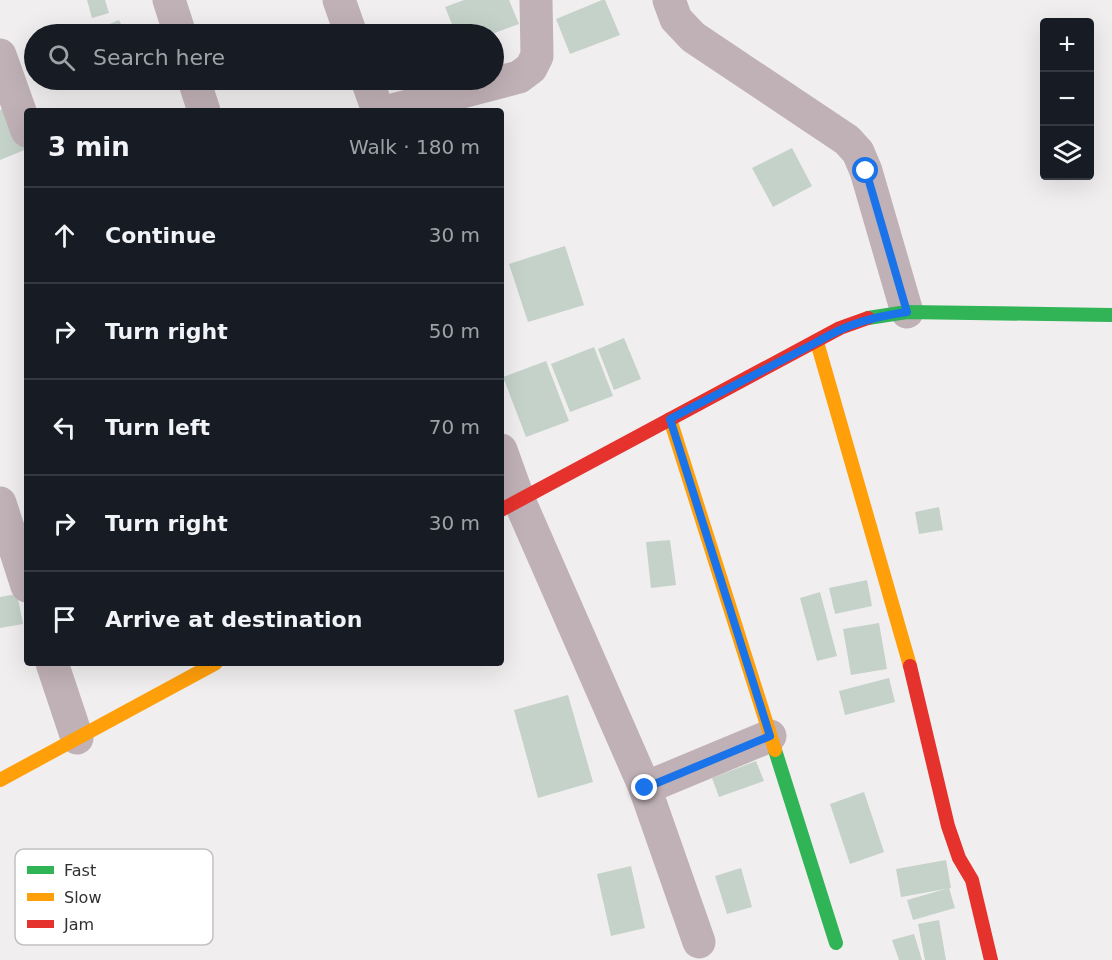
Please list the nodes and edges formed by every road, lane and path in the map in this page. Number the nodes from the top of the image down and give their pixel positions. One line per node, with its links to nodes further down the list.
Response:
1 (169, 0): 5 (street)
2 (339, 0): 6 (street)
3 (536, 0): 8 (street)
4 (669, 0): 16 (street)
5 (177, 24)
6 (347, 24)
7 (0, 55): 15 (street)
8 (504, 80)
9 (197, 90): 12 (street)
10 (371, 90): 13 (street)
11 (467, 90): 14 (street)
12 (203, 108)
13 (377, 108)
14 (400, 108)
15 (24, 123)
16 (907, 312): 17 (street); 18 (street)
17 (1112, 315)
18 (817, 342): 19 (street); 32 (street)
19 (670, 419): 22 (street); 26 (street)
20 (504, 468): 22 (street)
21 (0, 503): 23 (street)
22 (510, 505): 29 (street)
23 (24, 577)
24 (53, 666): 27 (street)
25 (210, 666): 27 (street)
26 (770, 736): 29 (street); 31 (street)
27 (77, 738): 28 (street)
28 (0, 780)
29 (645, 788): 30 (street)
30 (699, 942)
31 (836, 943)
32 (991, 960)

